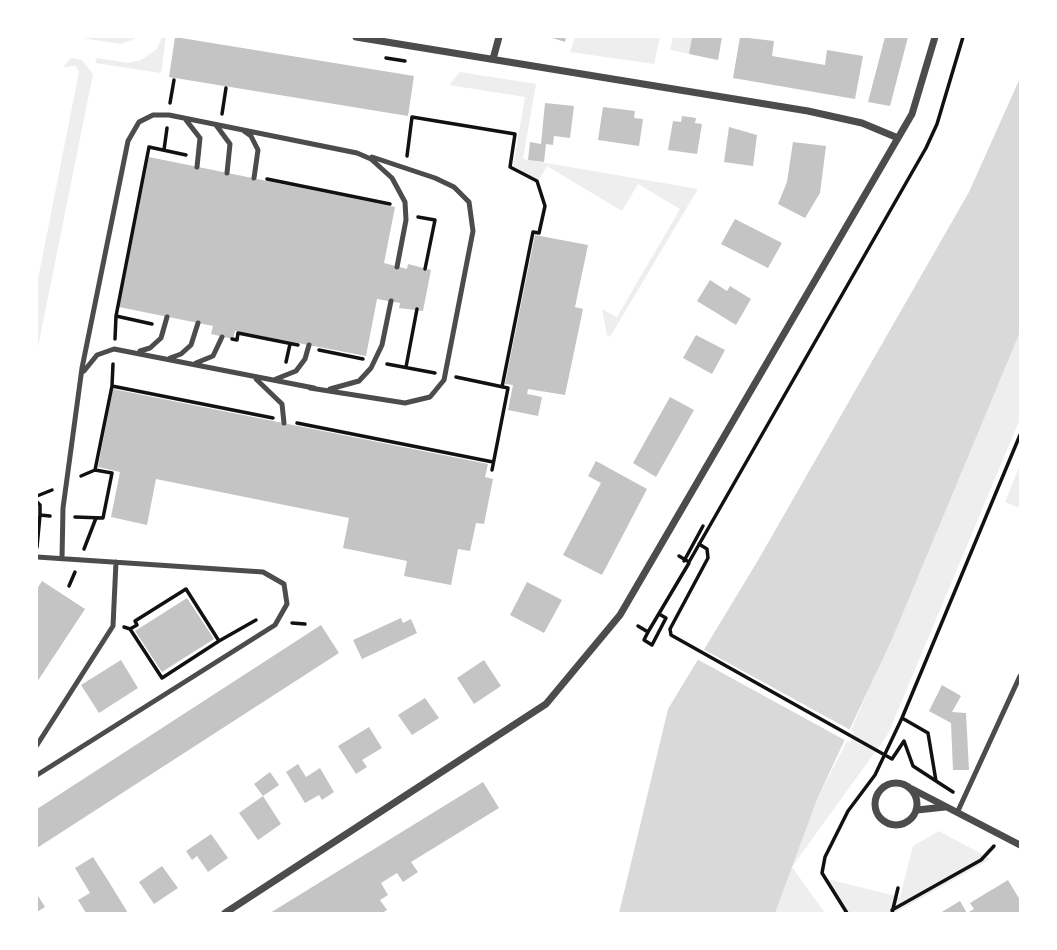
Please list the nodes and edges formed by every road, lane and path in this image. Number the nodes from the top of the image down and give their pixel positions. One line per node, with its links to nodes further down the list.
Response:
1 (356, 37): 5 (street)
2 (499, 37): 5 (street)
3 (935, 37): 9 (street)
4 (963, 37): 43 (path)
5 (493, 59): 9 (street)
6 (178, 117): 7 (lane); 11 (lane); 32 (lane)
7 (208, 123): 8 (lane); 15 (lane)
8 (237, 129): 10 (lane); 14 (lane)
9 (898, 138): 71 (street)
10 (357, 153): 13 (lane); 17 (lane)
11 (199, 158): 12 (lane); 21 (path)
12 (197, 167)
13 (406, 167): 33 (path); 34 (lane)
14 (256, 169): 16 (lane); 17 (path)
15 (227, 173)
16 (254, 178)
17 (402, 193): 18 (lane)
18 (397, 267)
19 (391, 301): 34 (lane)
20 (417, 309): 29 (path)
21 (116, 316)
22 (167, 317): 26 (lane)
23 (198, 323): 27 (lane)
24 (222, 337): 28 (lane)
25 (309, 345): 31 (lane)
26 (130, 351): 27 (lane); 32 (lane)
27 (160, 357): 28 (lane)
28 (186, 363): 30 (lane)
29 (406, 368)
30 (243, 374): 31 (lane); 36 (lane)
31 (266, 379): 34 (lane)
32 (81, 380): 41 (lane)
33 (502, 387)
34 (310, 388)
35 (276, 418): 41 (path)
36 (286, 422): 38 (path)
37 (1020, 435): 57 (path)
38 (494, 462)
39 (37, 502): 40 (path)
40 (40, 515): 41 (path); 44 (path)
41 (63, 516): 46 (lane)
42 (704, 527): 48 (path)
43 (699, 544): 48 (path); 55 (path)
44 (37, 556): 46 (lane)
45 (679, 556): 48 (path)
46 (62, 559): 47 (lane)
47 (116, 562): 58 (lane); 60 (lane)
48 (686, 562): 49 (path)
49 (659, 614): 53 (path); 54 (path)
50 (117, 625): 52 (path)
51 (638, 626): 54 (path)
52 (130, 629): 52 (path)
53 (661, 630): 54 (path); 55 (path)
54 (648, 632)
55 (671, 635): 59 (path)
56 (1020, 676): 63 (lane)
57 (902, 718): 59 (path); 61 (path)
58 (37, 745)
59 (885, 755): 61 (path); 72 (path)
60 (37, 775)
61 (936, 781): 63 (path)
62 (908, 786): 64 (street); 65 (street); 65 (street)
63 (965, 798): 66 (lane)
64 (946, 807): 65 (street); 66 (street)
65 (916, 810)
66 (957, 813): 67 (street)
67 (1003, 836): 68 (street); 70 (path)
68 (1020, 845)
69 (898, 888): 70 (path)
70 (892, 911)
71 (225, 913)
72 (847, 913)

